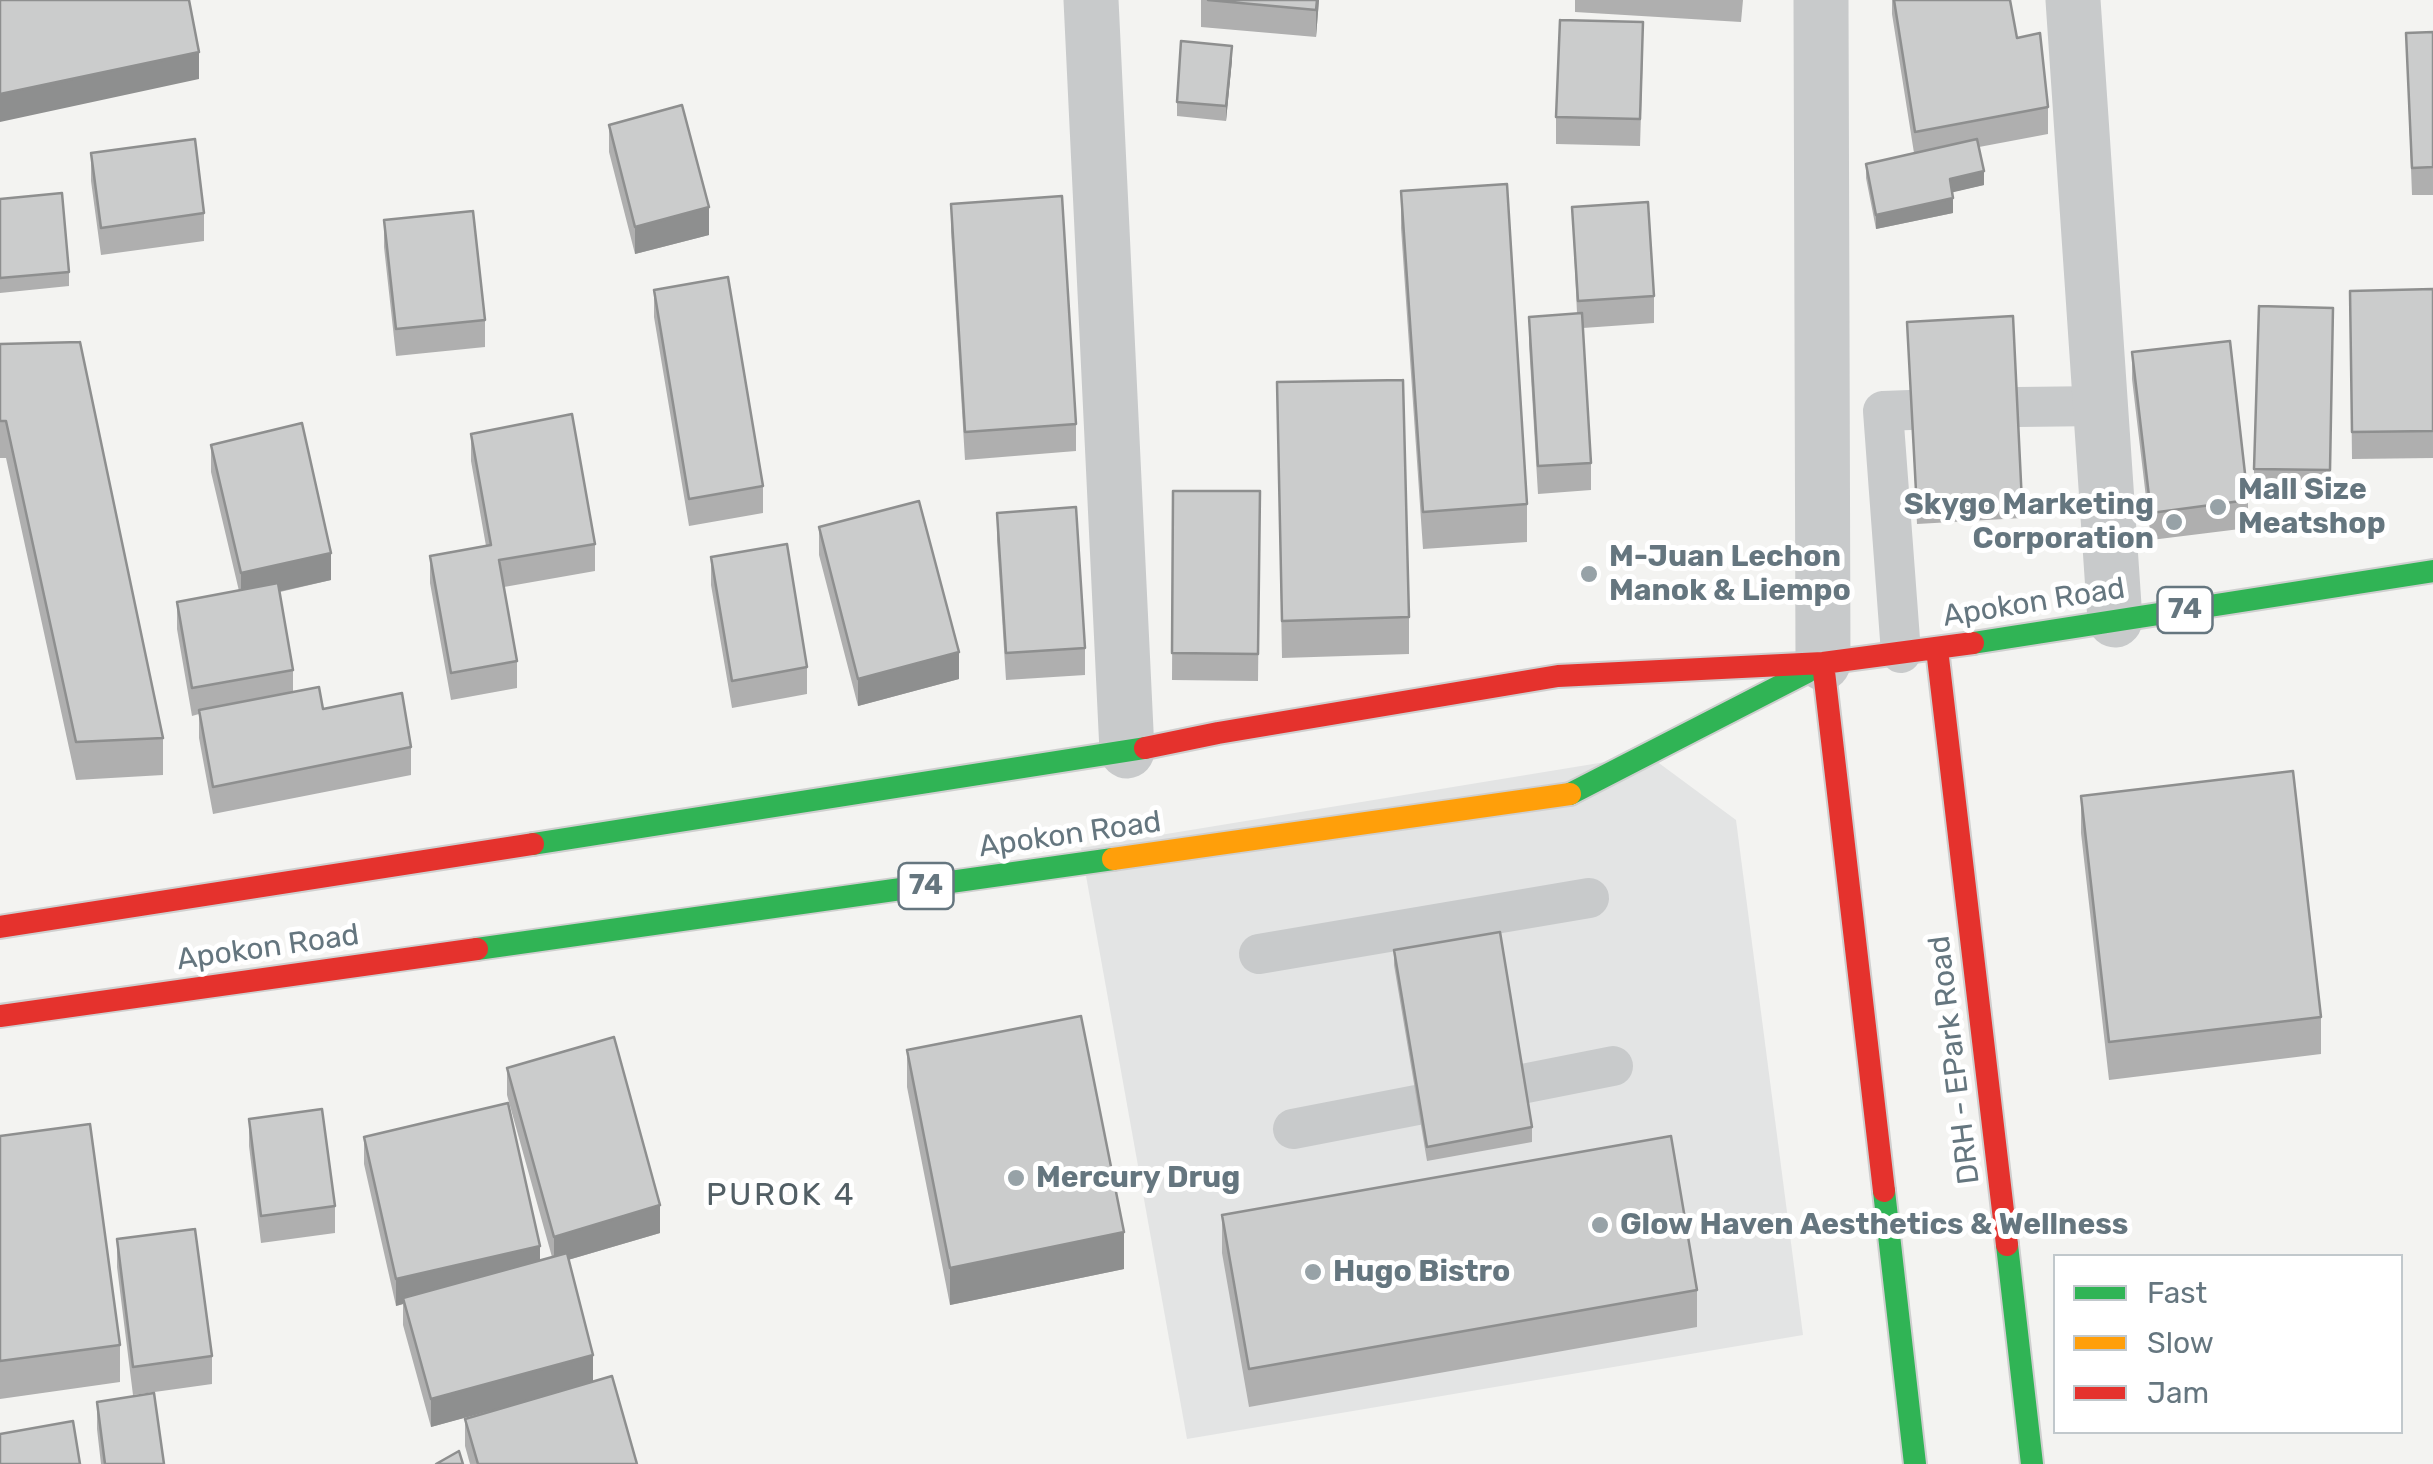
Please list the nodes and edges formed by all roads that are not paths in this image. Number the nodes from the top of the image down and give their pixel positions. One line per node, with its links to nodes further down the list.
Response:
1 (1091, 0): 11 (street)
2 (1821, 0): 10 (street)
3 (2073, 0): 4 (street)
4 (2101, 406): 5 (lane); 8 (street)
5 (2018, 408)
6 (1910, 410): 9 (lane)
7 (2433, 571): 8 (main road, Apokon Road / 74)
8 (2115, 620): 9 (main road, Apokon Road / 74)
9 (1919, 651): 10 (main road, Apokon Road / 74); 21 (main road, DRH - EPark Road)
10 (1823, 663): 11 (main road, Apokon Road / 74); 15 (main road, Apokon Road / 74); 20 (main road)
11 (1127, 751): 13 (main road, Apokon Road / 74)
12 (1589, 898): 14 (lane)
13 (0, 927)
14 (1259, 954)
15 (0, 1016)
16 (1613, 1066): 17 (lane)
17 (1522, 1084)
18 (1417, 1106): 19 (lane)
19 (1293, 1129)
20 (1915, 1464)
21 (2032, 1464)

